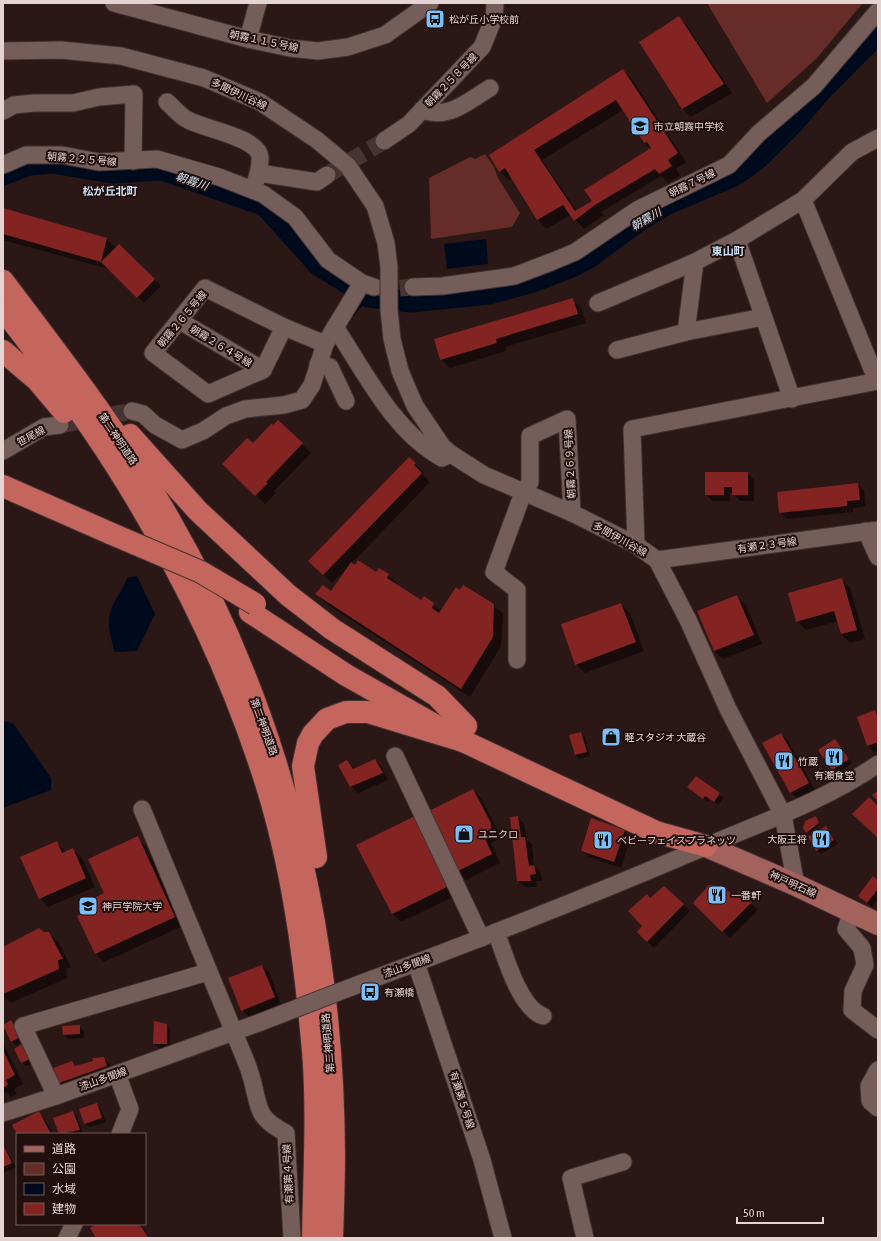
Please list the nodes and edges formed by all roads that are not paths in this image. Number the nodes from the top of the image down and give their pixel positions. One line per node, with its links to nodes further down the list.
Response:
1 (114, 3): 6 (street, 朝霧１１５号線)
2 (258, 3): 6 (street)
3 (430, 3): 6 (street, 朝霧１１５号線)
4 (495, 3): 10 (street, 朝霧２５８号線)
5 (878, 11): 24 (street, 朝霧７号線)
6 (248, 38)
7 (3, 51): 43 (street, 多聞伊川谷線, bridge)
8 (490, 88): 10 (street)
9 (167, 102): 16 (street)
10 (422, 110): 13 (street, 朝霧２５８号線)
11 (3, 111): 14 (street)
12 (878, 138): 19 (street)
13 (384, 141)
14 (133, 161): 15 (street, 朝霧２２５号線); 18 (street, 朝霧２２５号線)
15 (3, 165)
16 (259, 173): 17 (street); 18 (street)
17 (327, 175)
18 (253, 190): 30 (street, 朝霧２２５号線)
19 (803, 200): 20 (street); 37 (street)
20 (737, 240): 21 (street); 27 (street)
21 (695, 262): 25 (street); 31 (street)
22 (3, 277): 55 (highway)
23 (3, 281): 76 (highway, 第二神明道路)
24 (413, 287)
25 (598, 303)
26 (3, 309): 50 (highway, 第二神明道路)
27 (764, 317): 31 (street); 38 (street)
28 (180, 321): 29 (street, 朝霧２６５号線); 36 (street, 朝霧２６４号線); 36 (street, 朝霧２６５号線)
29 (284, 327): 32 (street, 朝霧２６５号線); 36 (street)
30 (335, 327): 32 (street); 43 (street)
31 (686, 332): 34 (street)
32 (325, 344): 35 (street)
33 (3, 350): 50 (highway)
34 (617, 350)
35 (318, 364): 39 (street); 40 (street)
36 (263, 370)
37 (877, 381): 38 (street)
38 (792, 399): 51 (street)
39 (346, 402)
40 (132, 411)
41 (60, 425): 42 (street, 笹尾線)
42 (3, 451)
43 (451, 454): 45 (street, 多聞伊川谷線)
44 (3, 486): 49 (highway)
45 (523, 494): 47 (street, 多聞伊川谷線); 47 (street, 朝霧２６９号線); 54 (street)
46 (3, 497): 49 (highway)
47 (572, 513): 51 (street, 多聞伊川谷線)
48 (872, 530): 52 (street); 53 (street, 有瀬２３号線)
49 (111, 539): 55 (highway)
50 (162, 543): 81 (highway, 第二神明道路)
51 (636, 545): 53 (street, 多聞伊川谷線)
52 (878, 557)
53 (657, 560): 59 (street, 多聞伊川谷線)
54 (517, 660)
55 (465, 733): 60 (highway); 76 (highway)
56 (396, 756): 64 (street)
57 (878, 764): 59 (street, 漆山多聞線)
58 (142, 809): 66 (street)
59 (784, 815): 60 (street, 漆山多聞線); 61 (street, 多聞伊川谷線)
60 (706, 846): 61 (main road, 神戸明石線); 64 (street, 漆山多聞線)
61 (796, 885): 62 (main road, 神戸明石線)
62 (852, 911): 63 (main road, 神戸明石線); 68 (street)
63 (878, 924)
64 (488, 935): 65 (street, 漆山多聞線); 67 (street)
65 (416, 963): 69 (street, 漆山多聞線, bridge); 83 (street, 有瀬第５号線)
66 (208, 972): 69 (street); 72 (street)
67 (543, 1016)
68 (878, 1030)
69 (234, 1031): 71 (street, 漆山多聞線); 80 (street, 有瀬第４号線)
70 (878, 1071): 73 (street)
71 (117, 1074): 72 (street, 漆山多聞線); 75 (street)
72 (56, 1096): 74 (street, 漆山多聞線)
73 (874, 1105)
74 (3, 1112)
75 (120, 1133)
76 (334, 1155): 82 (highway, 第二神明道路)
77 (623, 1162): 84 (street)
78 (74, 1225): 79 (street)
79 (67, 1238)
80 (292, 1238)
81 (313, 1238)
82 (332, 1238)
83 (503, 1238)
84 (585, 1238)

